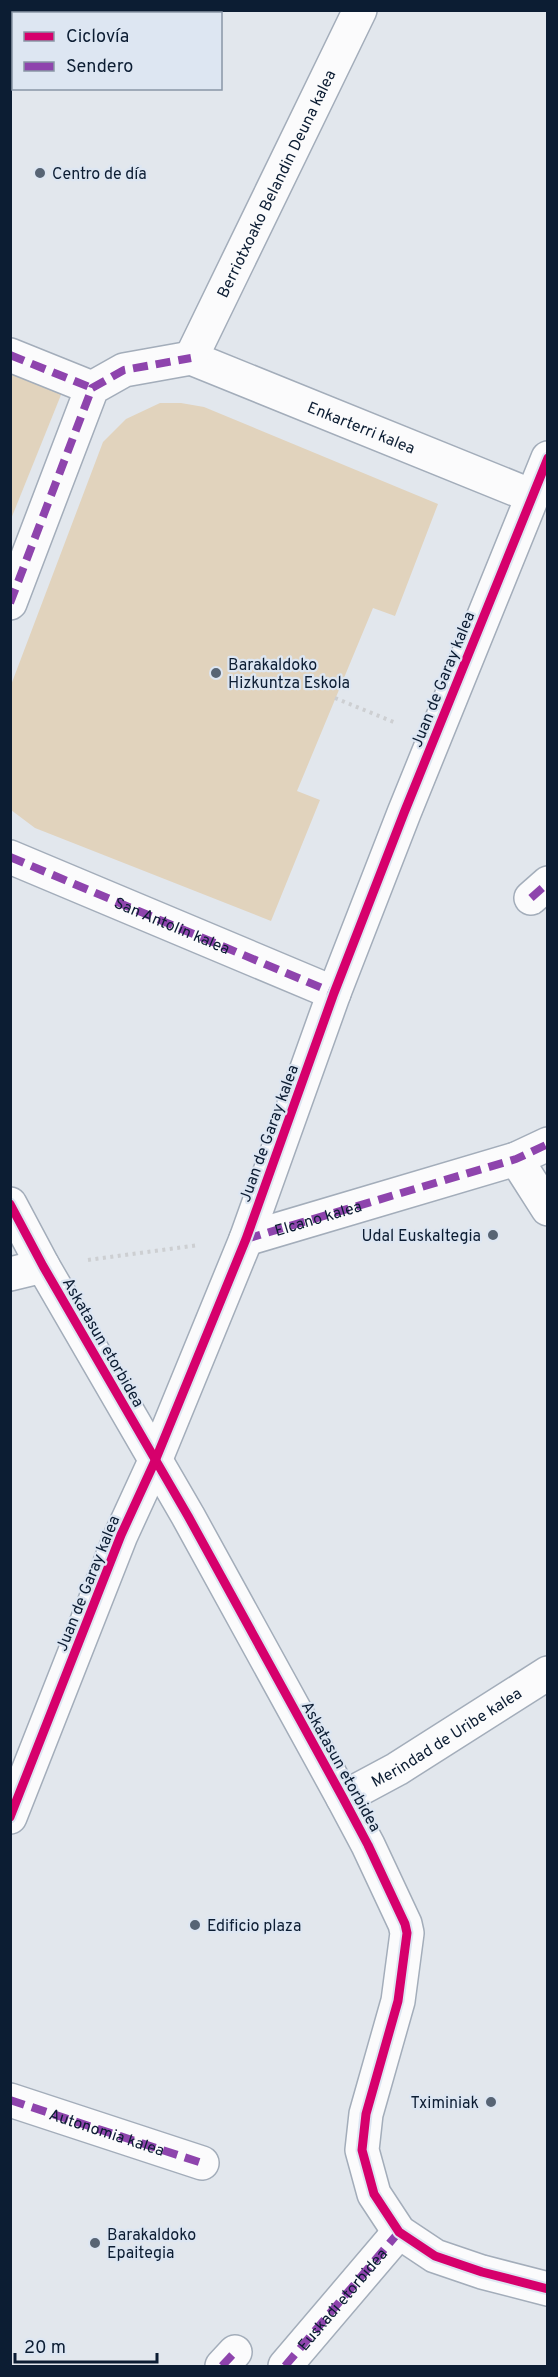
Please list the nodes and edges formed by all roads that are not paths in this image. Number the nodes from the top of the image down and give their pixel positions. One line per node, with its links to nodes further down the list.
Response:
1 (360, 10): 3 (street, Berriotxoako Belandin Deuna kalea)
2 (10, 355): 4 (street)
3 (192, 358): 4 (street); 6 (street, Enkarterri kalea)
4 (93, 388): 7 (street)
5 (548, 458): 6 (street, Juan de Garay kalea)
6 (532, 496): 9 (street, Juan de Garay kalea)
7 (10, 603)
8 (10, 857): 9 (street, San Antolin kalea)
9 (334, 993): 14 (street, Juan de Garay kalea)
10 (548, 1144): 11 (street, Elcano kalea)
11 (516, 1159): 13 (street); 14 (street, Elcano kalea)
12 (10, 1204): 15 (street, Askatasun etorbidea)
13 (548, 1209)
14 (246, 1239): 17 (street, Juan de Garay kalea)
15 (42, 1266): 16 (street); 17 (street, Askatasun etorbidea)
16 (10, 1274)
17 (155, 1461): 19 (street, Askatasun etorbidea); 20 (street, Juan de Garay kalea)
18 (548, 1673): 19 (street, Merindad de Uribe kalea)
19 (343, 1798): 23 (street, Askatasun etorbidea)
20 (10, 1817)
21 (10, 2100): 22 (street, Autonomia kalea)
22 (202, 2163)
23 (399, 2232): 24 (street, Askatasun etorbidea); 25 (street, Euskadi etorbidea)
24 (548, 2289)
25 (285, 2367)

